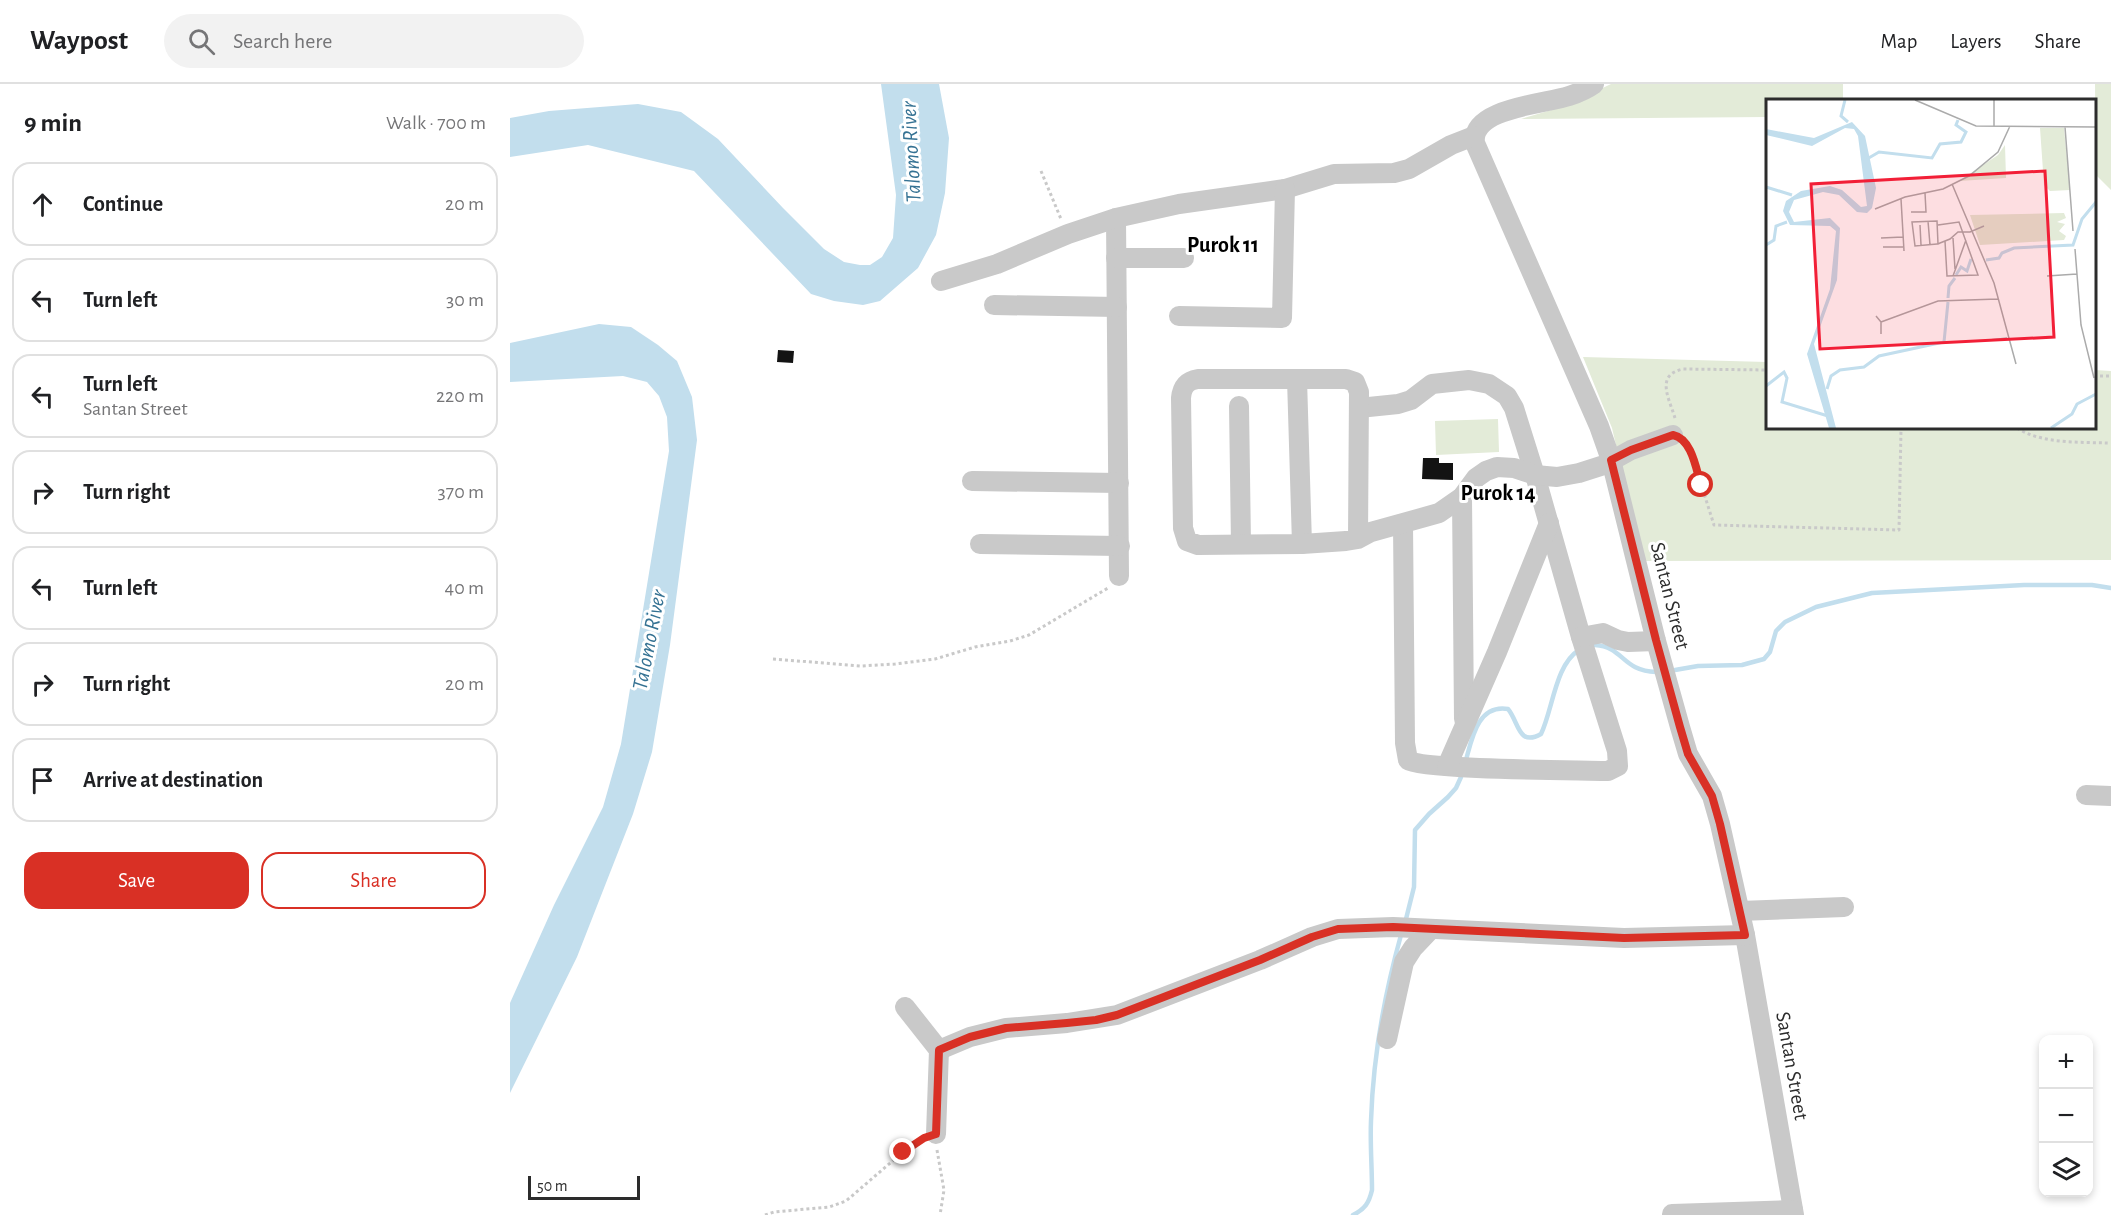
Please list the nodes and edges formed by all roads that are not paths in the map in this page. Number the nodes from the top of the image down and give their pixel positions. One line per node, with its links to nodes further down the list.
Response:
1 (1594, 84): 2 (street)
2 (1474, 136): 3 (street); 15 (street, Santan Street)
3 (1285, 189): 4 (street); 10 (street)
4 (1116, 218): 5 (street); 7 (street)
5 (1116, 258): 6 (street); 9 (street)
6 (1184, 258)
7 (941, 281)
8 (994, 305): 9 (street)
9 (1117, 307): 18 (street)
10 (1179, 316)
11 (1297, 379): 13 (street); 24 (street); 25 (street)
12 (1239, 406): 24 (street)
13 (1359, 408): 16 (street); 22 (street)
14 (1673, 435): 15 (street)
15 (1611, 460): 16 (street); 29 (street, Santan Street)
16 (1535, 475): 19 (street); 20 (street)
17 (972, 481): 18 (street)
18 (1119, 483): 26 (street)
19 (1462, 497): 21 (street); 30 (street)
20 (1549, 523): 28 (street); 30 (street)
21 (1403, 524): 22 (street); 31 (street)
22 (1358, 538): 25 (street)
23 (980, 544): 26 (street)
24 (1241, 544): 25 (street)
25 (1302, 544)
26 (1120, 546): 27 (street)
27 (1119, 576)
28 (1581, 637): 29 (street); 31 (street)
29 (1656, 640): 35 (street, Santan Street)
30 (1464, 728): 31 (street)
31 (1447, 766)
32 (2086, 795): 33 (street)
33 (2111, 796)
34 (1844, 907): 35 (street)
35 (1740, 911): 37 (street, Santan Street)
36 (1431, 929): 37 (street); 39 (street); 40 (street)
37 (1745, 935): 42 (street, Santan Street)
38 (905, 1007): 40 (street)
39 (1387, 1039)
40 (939, 1050): 41 (street)
41 (936, 1134)
42 (1794, 1212): 43 (street)
43 (1672, 1214)

